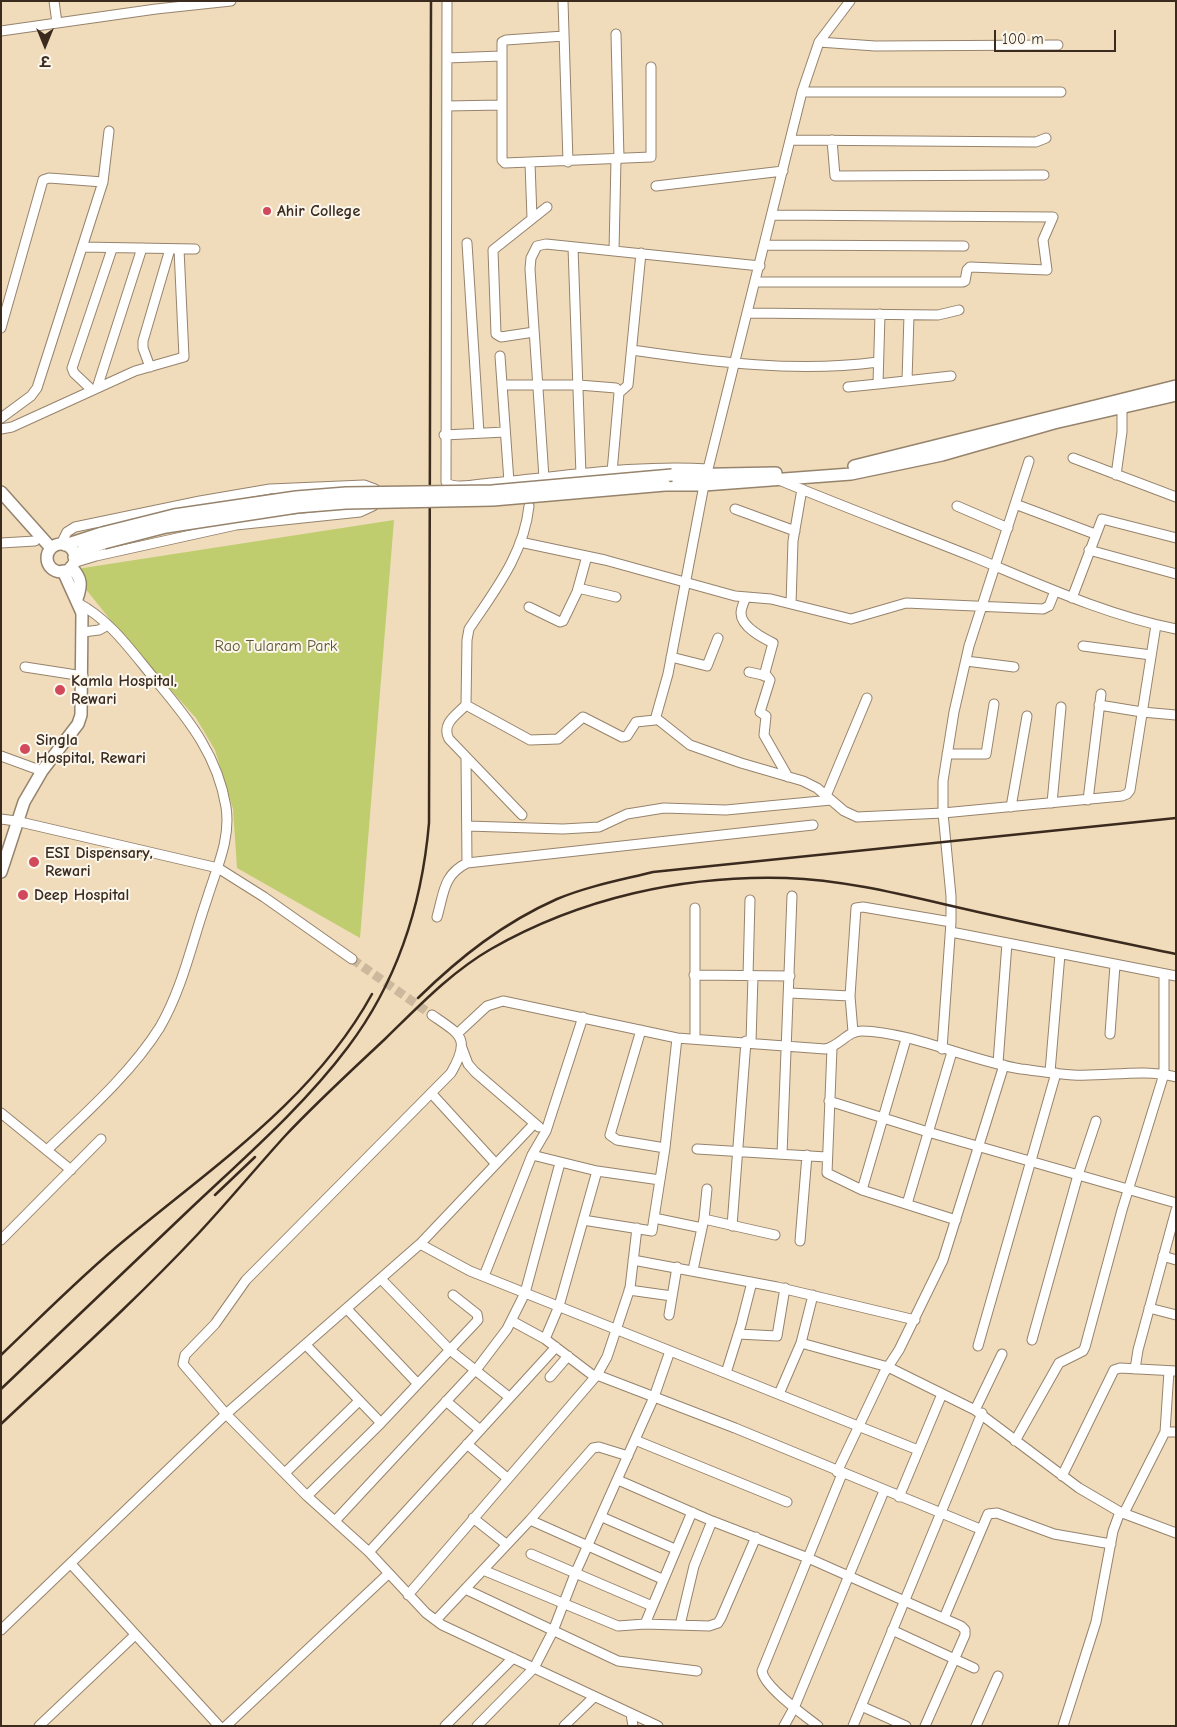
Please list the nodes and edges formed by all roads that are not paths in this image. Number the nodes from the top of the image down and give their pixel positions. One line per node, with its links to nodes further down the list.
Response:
1 (54, 1): 8 (street)
2 (232, 1): 6 (street)
3 (447, 1): 15 (street)
4 (563, 1): 11 (street)
5 (850, 1): 12 (street)
6 (209, 3): 7 (street)
7 (156, 5): 8 (street)
8 (57, 23): 9 (street)
9 (1, 31)
10 (616, 34): 25 (street)
11 (564, 36): 14 (street); 26 (street)
12 (820, 42): 13 (street); 17 (street)
13 (1058, 45)
14 (501, 56): 15 (street); 19 (street)
15 (447, 58): 20 (street)
16 (651, 67): 25 (street)
17 (802, 92): 18 (street); 23 (street)
18 (1061, 92)
19 (501, 105): 20 (street); 27 (street)
20 (447, 106): 75 (street)
21 (109, 131): 30 (street)
22 (1046, 138): 24 (street)
23 (790, 140): 24 (street); 28 (street)
24 (832, 140): 29 (street)
25 (618, 159): 26 (street); 44 (street)
26 (568, 162): 27 (street)
27 (530, 163): 34 (street)
28 (783, 171): 31 (street); 33 (street)
29 (1044, 175)
30 (103, 182): 38 (street); 52 (street)
31 (656, 186)
32 (547, 206): 34 (street)
33 (772, 215): 36 (street); 47 (street)
34 (532, 218): 53 (street)
35 (466, 243): 74 (street)
36 (765, 245): 37 (street); 46 (street)
37 (964, 246)
38 (82, 247): 41 (street); 71 (street)
39 (573, 247): 44 (street); 53 (street); 64 (street)
40 (142, 248): 41 (street); 42 (street); 67 (street)
41 (112, 249): 67 (street)
42 (175, 249): 43 (street); 58 (street); 58 (street)
43 (195, 249)
44 (614, 251): 45 (street)
45 (641, 253): 46 (street); 54 (street)
46 (760, 266): 47 (street)
47 (756, 282): 49 (street)
48 (959, 310): 51 (street)
49 (748, 313): 50 (street); 57 (street)
50 (880, 314): 51 (street); 56 (street)
51 (909, 314): 60 (street)
52 (1, 328)
53 (534, 332): 61 (street)
54 (632, 350): 57 (street); 68 (street)
55 (500, 356): 63 (street)
56 (878, 362): 57 (street); 62 (street)
57 (735, 364): 82 (street)
58 (150, 367): 67 (street)
59 (952, 376): 60 (street)
60 (907, 381): 62 (street)
61 (537, 384): 63 (street); 64 (street); 83 (street)
62 (878, 384): 66 (street)
63 (502, 385): 73 (street)
64 (579, 385): 68 (street); 80 (street)
65 (1176, 386): 79 (main road)
66 (848, 387)
67 (95, 389): 72 (street)
68 (620, 392): 78 (street)
69 (1176, 395): 70 (main road)
70 (1122, 407): 81 (street); 84 (main road)
71 (1, 418)
72 (1, 429)
73 (505, 432): 74 (street); 85 (street)
74 (479, 433): 75 (street)
75 (444, 435): 85 (street)
76 (1074, 458): 81 (street)
77 (1029, 461): 90 (street)
78 (612, 472): 80 (street); 82 (street)
79 (763, 473): 82 (main road); 84 (street)
80 (581, 475): 83 (street)
81 (1116, 475): 88 (street)
82 (706, 476): 84 (main road); 97 (main road, bridge); 108 (street)
83 (544, 478): 85 (street)
84 (780, 480): 86 (street)
85 (509, 482)
86 (802, 489): 95 (street); 106 (street)
87 (1, 492): 102 (main road)
88 (1176, 497)
89 (1, 504): 99 (main road)
90 (1015, 504): 94 (street); 96 (street)
91 (529, 506): 100 (street)
92 (956, 506): 94 (street)
93 (734, 508): 95 (street)
94 (1008, 528): 106 (street)
95 (795, 531): 115 (street)
96 (1095, 534): 98 (street); 103 (street)
97 (103, 538): 102 (main road); 105 (main road)
98 (1176, 538)
99 (35, 541): 101 (street); 102 (main road)
100 (520, 542): 104 (street); 135 (street)
101 (1, 543)
102 (56, 548): 105 (main road); 105 (main road); 105 (street)
103 (1089, 550): 107 (street); 113 (street)
104 (587, 556): 108 (street); 109 (street)
105 (70, 564): 114 (main road)
106 (996, 567): 110 (street); 116 (street)
107 (1176, 574)
108 (686, 583): 112 (street); 125 (street)
109 (578, 588): 111 (street); 117 (street)
110 (1055, 591): 113 (street); 116 (street)
111 (616, 597)
112 (746, 597): 115 (street); 131 (street)
113 (1072, 598): 119 (street)
114 (78, 601): 118 (street); 121 (main road)
115 (791, 604): 116 (street)
116 (983, 606): 126 (street)
117 (529, 608)
118 (108, 625): 121 (street); 158 (street)
119 (1156, 625): 120 (street); 124 (street)
120 (1176, 629)
121 (83, 632): 130 (main road)
122 (718, 638): 125 (street)
123 (1083, 646): 124 (street)
124 (1151, 655): 138 (street)
125 (671, 657): 141 (street)
126 (966, 661): 127 (street); 142 (street)
127 (1014, 666)
128 (25, 667): 130 (street)
129 (749, 672): 131 (street)
130 (83, 676): 145 (main road)
131 (764, 676): 146 (street)
132 (1100, 694): 136 (street)
133 (867, 698): 147 (street)
134 (994, 704): 142 (street)
135 (466, 705): 141 (street); 144 (street)
136 (1099, 705): 138 (street); 148 (street)
137 (1061, 707): 149 (street)
138 (1142, 712): 139 (street); 148 (street)
139 (1176, 715)
140 (1027, 716): 150 (street)
141 (656, 718): 146 (street)
142 (947, 754): 151 (street)
143 (1, 756): 145 (street)
144 (466, 757): 152 (street); 156 (street)
145 (42, 772): 154 (main road)
146 (788, 777): 147 (street)
147 (828, 798): 151 (street); 156 (street)
148 (1088, 800): 149 (street)
149 (1052, 803): 150 (street)
150 (1011, 807): 151 (street)
151 (943, 814): 164 (street)
152 (522, 815)
153 (1, 819): 154 (street)
154 (16, 821): 158 (street); 159 (main road)
155 (813, 825): 157 (street)
156 (467, 826): 157 (street)
157 (467, 863): 163 (street)
158 (218, 868): 168 (street); 208 (street)
159 (1, 872)
160 (792, 896): 173 (street)
161 (750, 900): 172 (street)
162 (695, 908): 170 (street)
163 (437, 917)
164 (952, 922): 165 (street); 176 (street)
165 (951, 932): 166 (street); 190 (street)
166 (1007, 943): 167 (street); 192 (street)
167 (1060, 954): 169 (street); 193 (street)
168 (352, 960)
169 (1116, 965): 171 (street); 182 (street)
170 (694, 975): 172 (street); 184 (street)
171 (1164, 975): 174 (street); 194 (street)
172 (750, 976): 173 (street); 186 (street)
173 (790, 976): 175 (street)
174 (1176, 976)
175 (790, 993): 176 (street); 187 (street)
176 (850, 996): 180 (street)
177 (432, 1015): 181 (street)
178 (583, 1017): 179 (street); 181 (street); 202 (street)
179 (641, 1030): 183 (street); 206 (street)
180 (852, 1032): 185 (street); 189 (street)
181 (458, 1033): 188 (street)
182 (1110, 1034)
183 (677, 1038): 184 (street); 206 (street)
184 (695, 1038): 186 (street)
185 (906, 1039): 190 (street); 199 (street)
186 (749, 1042): 187 (street); 209 (street)
187 (787, 1044): 189 (street); 210 (street)
188 (462, 1048): 196 (street); 201 (street)
189 (832, 1048): 197 (street)
190 (942, 1049): 191 (street)
191 (952, 1052): 192 (street); 203 (street)
192 (1001, 1064): 193 (street); 205 (street)
193 (1053, 1073): 194 (street); 214 (street)
194 (1164, 1074): 195 (street); 222 (street)
195 (1176, 1077)
196 (432, 1094): 216 (street); 285 (street)
197 (829, 1101): 199 (street); 213 (street)
198 (1, 1113): 208 (street)
199 (883, 1119): 203 (street); 223 (street)
200 (1096, 1121): 219 (street)
201 (533, 1125): 202 (street); 216 (street)
202 (546, 1131): 211 (street)
203 (928, 1132): 205 (street); 225 (street)
204 (101, 1140): 217 (street)
205 (980, 1147): 214 (street); 229 (street)
206 (665, 1148): 220 (street)
207 (697, 1149): 209 (street)
208 (47, 1150): 217 (street)
209 (738, 1152): 210 (street); 231 (street)
210 (782, 1154): 212 (street)
211 (532, 1155): 215 (street); 242 (street)
212 (807, 1155): 213 (street); 235 (street)
213 (826, 1157): 223 (street)
214 (1030, 1161): 219 (street); 264 (street)
215 (560, 1163): 218 (street); 247 (street)
216 (496, 1164): 236 (street)
217 (71, 1170): 234 (street)
218 (597, 1171): 220 (street); 228 (street)
219 (1078, 1175): 222 (street); 261 (street)
220 (660, 1180): 227 (street)
221 (708, 1189): 230 (street)
222 (1128, 1189): 224 (street); 292 (street)
223 (862, 1190): 225 (street)
224 (1176, 1203)
225 (907, 1204): 229 (street)
226 (1176, 1210): 237 (street)
227 (654, 1218): 230 (street); 232 (street)
228 (583, 1220): 232 (street); 251 (street)
229 (956, 1220): 256 (street)
230 (703, 1224): 231 (street); 241 (street)
231 (732, 1226): 233 (street)
232 (637, 1228): 238 (street)
233 (775, 1235)
234 (1, 1240)
235 (800, 1241)
236 (420, 1244): 242 (street); 243 (street)
237 (1163, 1256): 239 (street); 252 (street)
238 (633, 1260): 240 (street); 246 (street)
239 (1176, 1260)
240 (677, 1267): 241 (street); 250 (street)
241 (694, 1270): 244 (street)
242 (484, 1276): 247 (street)
243 (381, 1279): 253 (street); 266 (street)
244 (752, 1282): 245 (street); 259 (street)
245 (785, 1288): 249 (street); 259 (street)
246 (629, 1290): 250 (street); 258 (street)
247 (525, 1293): 251 (street); 257 (street)
248 (453, 1295): 266 (street)
249 (813, 1295): 256 (street); 262 (street)
250 (672, 1296): 254 (street)
251 (559, 1306): 258 (street); 260 (street)
252 (1149, 1308): 255 (street); 271 (street)
253 (348, 1309): 263 (street); 277 (street)
254 (669, 1315)
255 (1176, 1315)
256 (915, 1320): 270 (street)
257 (512, 1321): 260 (street); 272 (street)
258 (617, 1329): 267 (street); 275 (street)
259 (738, 1334): 274 (street)
260 (545, 1339): 265 (street)
261 (1032, 1340)
262 (801, 1343): 270 (street); 278 (street)
263 (306, 1345): 282 (street); 285 (street)
264 (978, 1346)
265 (556, 1347): 269 (street); 280 (street)
266 (450, 1350): 272 (street); 277 (street)
267 (670, 1351): 274 (street); 281 (street)
268 (1002, 1354): 284 (street)
269 (568, 1356): 275 (street); 276 (street)
270 (888, 1367): 279 (street); 287 (street)
271 (1135, 1369): 273 (street); 298 (street)
272 (474, 1370): 280 (street); 283 (street)
273 (1172, 1371): 289 (street)
274 (726, 1373): 278 (street)
275 (596, 1376): 281 (street); 299 (street)
276 (550, 1378)
277 (418, 1384): 286 (street)
278 (778, 1394): 287 (street)
279 (942, 1394): 284 (street); 294 (street)
280 (509, 1397): 288 (street)
281 (654, 1397): 291 (street); 297 (street)
282 (359, 1401): 286 (street); 296 (street)
283 (446, 1401): 288 (street); 311 (street)
284 (978, 1412): 292 (street); 307 (street)
285 (226, 1414): 296 (street); 323 (street)
286 (381, 1423): 302 (street)
287 (859, 1426): 294 (street); 297 (street)
288 (480, 1430): 293 (street)
289 (1165, 1432): 290 (street); 306 (street)
290 (1176, 1432)
291 (635, 1440): 295 (street); 304 (street)
292 (1014, 1441): 298 (street)
293 (467, 1444): 299 (street); 320 (street)
294 (918, 1450): 303 (street)
295 (628, 1456): 300 (street); 310 (street)
296 (286, 1472): 302 (street)
297 (839, 1473): 301 (street); 322 (street)
298 (1062, 1476): 306 (street)
299 (507, 1478): 309 (street)
300 (618, 1480): 305 (street); 308 (street)
301 (884, 1491): 303 (street); 327 (street)
302 (307, 1496): 311 (street)
303 (899, 1497): 307 (street)
304 (787, 1502)
305 (692, 1512): 312 (street); 319 (street)
306 (1122, 1513): 314 (street); 317 (street)
307 (939, 1514): 313 (street); 331 (street)
308 (602, 1517): 318 (street); 319 (street)
309 (473, 1518): 316 (street); 330 (street)
310 (530, 1520): 316 (street); 318 (street)
311 (335, 1521): 320 (street)
312 (712, 1521): 315 (street); 337 (street)
313 (980, 1529): 317 (street); 334 (street)
314 (1176, 1533)
315 (756, 1537): 322 (street); 337 (street)
316 (506, 1544): 324 (street)
317 (1111, 1544): 366 (street)
318 (589, 1545): 326 (street); 328 (street)
319 (676, 1549): 328 (street)
320 (369, 1552): 325 (street)
321 (531, 1554): 326 (street)
322 (808, 1558): 327 (street); 350 (street)
323 (71, 1564): 338 (street); 341 (street)
324 (483, 1570): 329 (street); 332 (street)
325 (388, 1574): 330 (street); 354 (street)
326 (575, 1574): 332 (street); 333 (street)
327 (848, 1576): 331 (street); 350 (street)
328 (662, 1579): 333 (street)
329 (465, 1589): 335 (street); 340 (street)
330 (408, 1595): 335 (street)
331 (904, 1600): 334 (street); 339 (street)
332 (563, 1604): 336 (street); 340 (street)
333 (652, 1606): 336 (street)
334 (944, 1618): 343 (street)
335 (436, 1620): 342 (street)
336 (645, 1624): 337 (street)
337 (680, 1625)
338 (1, 1630)
339 (892, 1630): 343 (street); 349 (street)
340 (553, 1631): 344 (street); 346 (street)
341 (135, 1635): 352 (street); 353 (street)
342 (513, 1658): 344 (street); 355 (street)
343 (954, 1660): 345 (street); 364 (street)
344 (534, 1668): 348 (street); 356 (street)
345 (974, 1668)
346 (697, 1671)
347 (998, 1676): 365 (street)
348 (594, 1697): 351 (street); 357 (street)
349 (861, 1706): 362 (street); 363 (street)
350 (794, 1708): 360 (street); 361 (street)
351 (631, 1714): 358 (street); 359 (street)
352 (39, 1726)
353 (219, 1726)
354 (226, 1726)
355 (445, 1726)
356 (477, 1726)
357 (564, 1726)
358 (633, 1726)
359 (658, 1726)
360 (784, 1726)
361 (818, 1726)
362 (853, 1726)
363 (906, 1726)
364 (925, 1726)
365 (976, 1726)
366 (1063, 1726)

